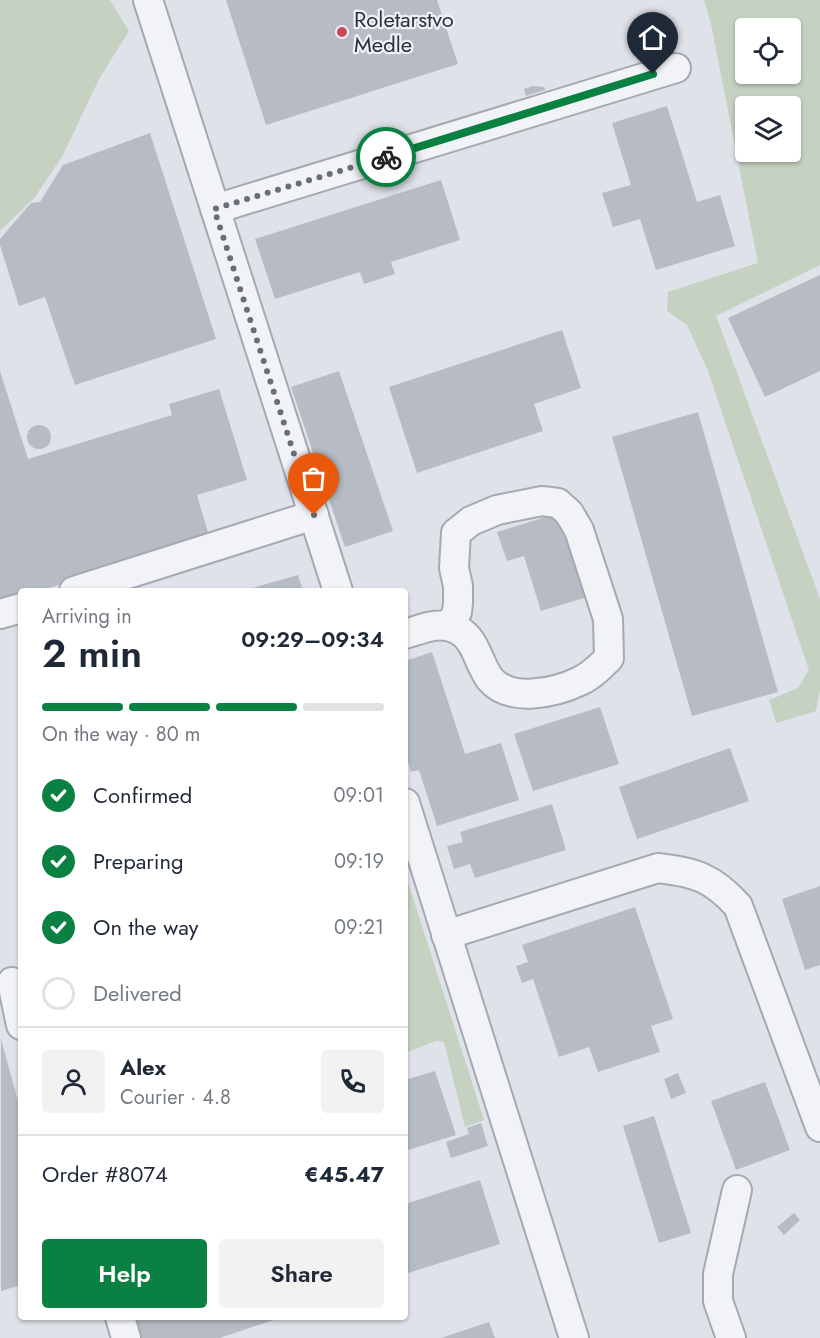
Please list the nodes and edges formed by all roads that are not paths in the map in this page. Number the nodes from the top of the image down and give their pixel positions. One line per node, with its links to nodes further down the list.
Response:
1 (148, 0): 3 (street)
2 (675, 68): 3 (street)
3 (214, 209): 4 (street)
4 (314, 515): 5 (street); 6 (street)
5 (83, 588)
6 (337, 588)
7 (18, 609): 8 (street)
8 (0, 614)
9 (450, 626): 9 (street); 10 (street)
10 (408, 633)
11 (408, 813): 12 (street)
12 (446, 935): 15 (street); 19 (street)
13 (12, 982): 14 (street)
14 (18, 1011)
15 (820, 1127)
16 (737, 1190): 20 (street)
17 (121, 1320): 18 (street)
18 (126, 1338)
19 (574, 1338)
20 (731, 1338)

